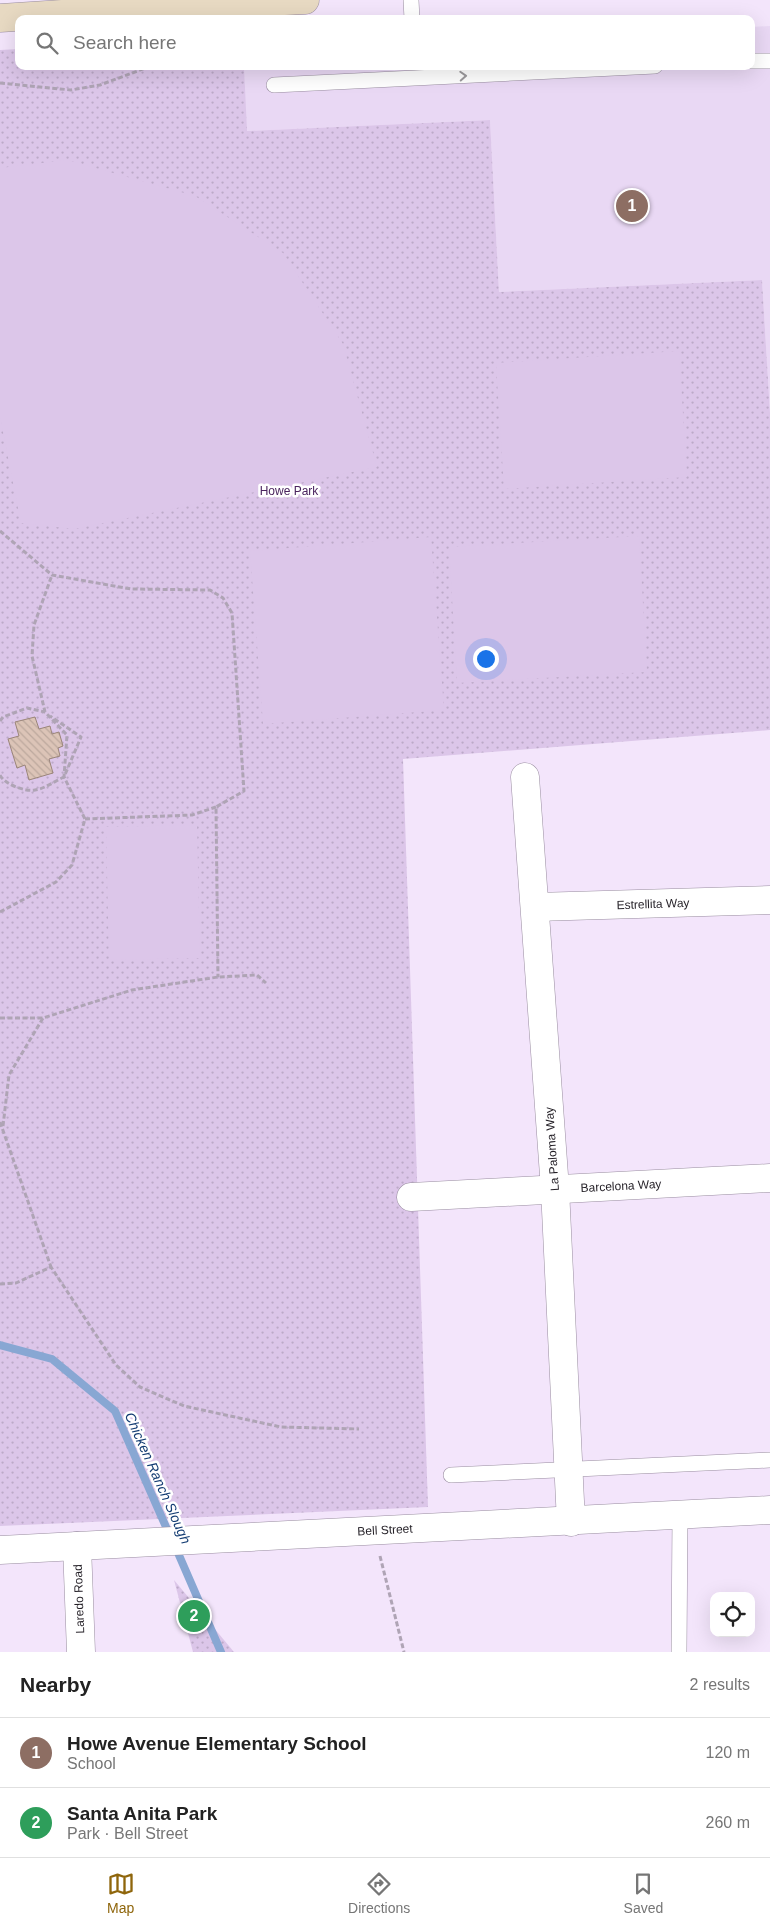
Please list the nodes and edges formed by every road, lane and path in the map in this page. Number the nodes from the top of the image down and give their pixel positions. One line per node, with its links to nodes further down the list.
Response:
1 (304, 0): 3 (main road)
2 (411, 0): 4 (lane)
3 (43, 15)
4 (412, 15)
5 (15, 17): 6 (main road)
6 (0, 18)
7 (770, 61): 8 (lane)
8 (755, 62)
9 (140, 70): 12 (path)
10 (494, 70): 11 (lane, one-way to 10)
11 (414, 72): 13 (lane)
12 (0, 83)
13 (274, 85)
14 (0, 532): 15 (path)
15 (52, 575): 16 (path); 21 (path)
16 (45, 712): 17 (path); 19 (path); 19 (path)
17 (0, 721)
18 (0, 775): 19 (path)
19 (64, 777): 22 (path)
20 (525, 777): 24 (street, La Paloma Way)
21 (216, 806): 22 (path); 26 (path)
22 (85, 819): 25 (path)
23 (770, 900): 24 (street, Estrellita Way)
24 (536, 908): 33 (street, La Paloma Way)
25 (0, 912)
26 (218, 977): 27 (path); 29 (path)
27 (266, 983)
28 (0, 1018): 29 (path)
29 (43, 1018): 31 (path)
30 (0, 1122): 31 (path)
31 (3, 1127): 35 (path)
32 (770, 1178): 33 (street, Barcelona Way)
33 (555, 1189): 34 (street, Barcelona Way); 39 (street, La Paloma Way)
34 (411, 1197)
35 (51, 1267): 36 (path); 37 (path)
36 (0, 1284)
37 (359, 1428)
38 (770, 1460): 39 (lane)
39 (567, 1470): 40 (lane); 43 (street, La Paloma Way)
40 (451, 1475)
41 (770, 1510): 42 (street, Bell Street)
42 (680, 1515): 43 (street, Bell Street); 49 (lane)
43 (571, 1522): 44 (street, Bell Street)
44 (373, 1531): 45 (street, Bell Street); 48 (path)
45 (77, 1546): 46 (street, Bell Street); 47 (street, Laredo Road)
46 (0, 1550)
47 (81, 1652)
48 (404, 1652)
49 (679, 1652)

